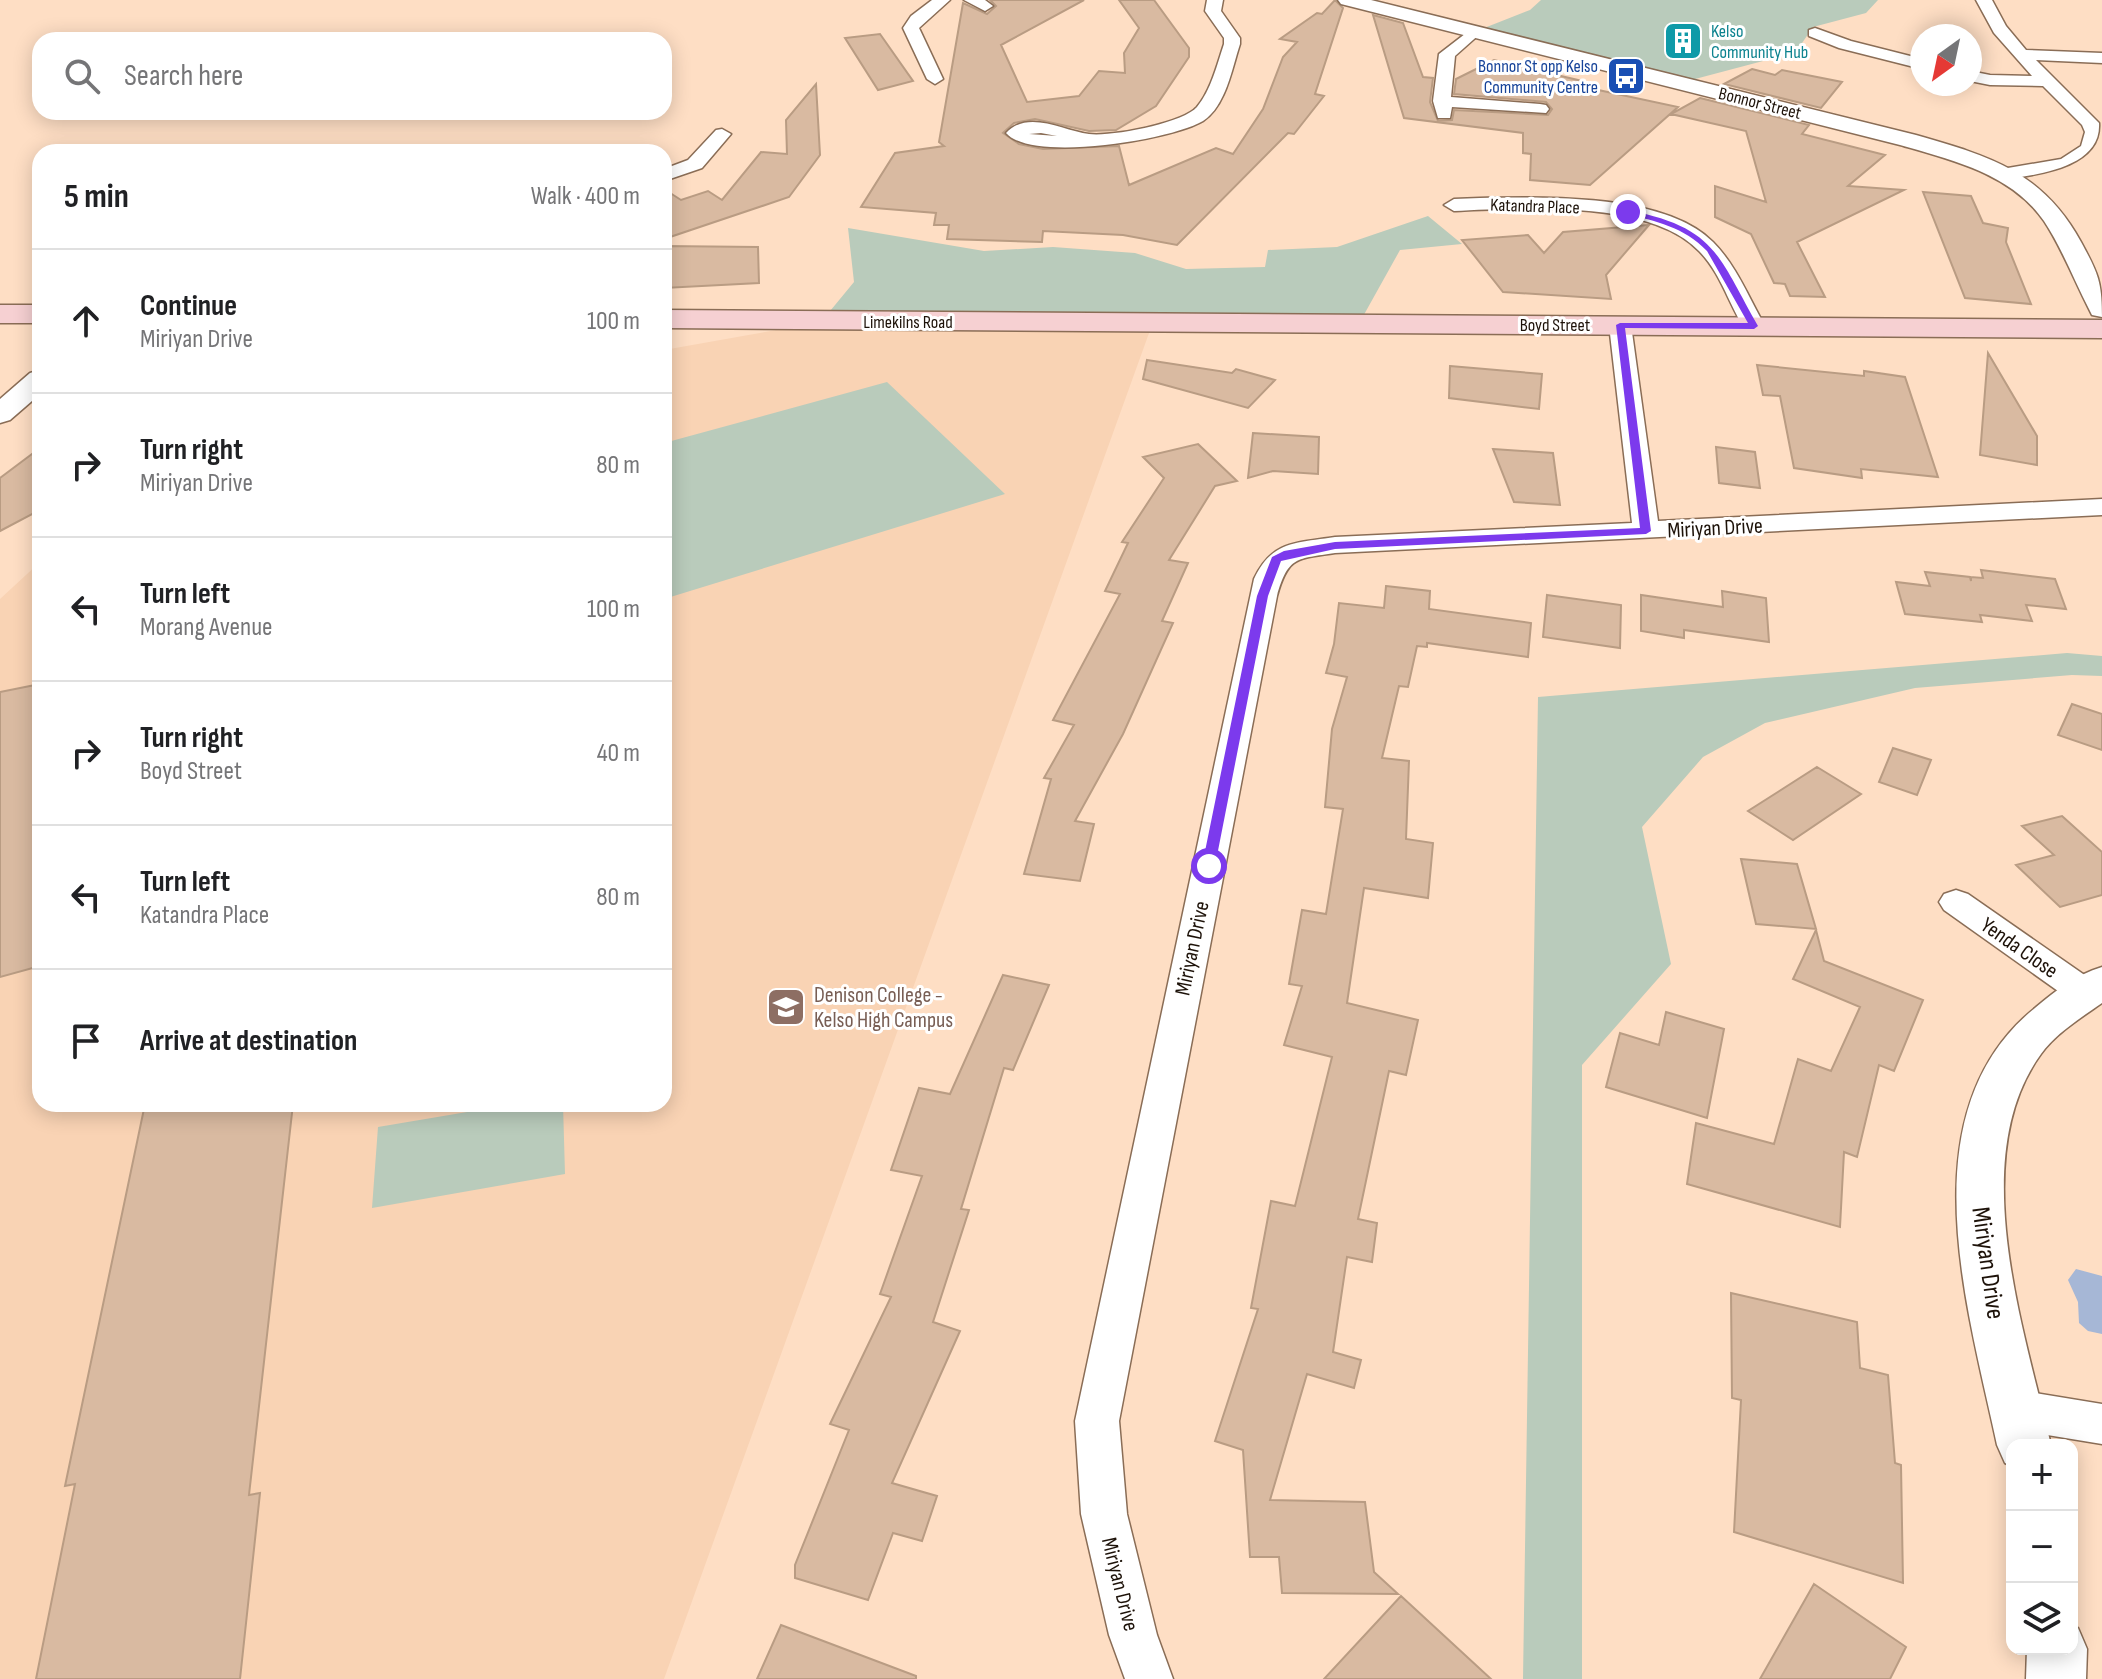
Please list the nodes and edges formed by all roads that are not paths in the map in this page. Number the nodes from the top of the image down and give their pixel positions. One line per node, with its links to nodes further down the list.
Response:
1 (942, 0): 11 (street)
2 (1215, 0): 15 (street)
3 (1348, 0): 5 (street, Bonnor Street)
4 (1984, 0): 7 (street)
5 (1474, 32): 13 (street); 17 (street, Bonnor Street)
6 (1815, 33): 9 (street)
7 (2024, 55): 8 (street); 12 (street)
8 (2102, 58)
9 (1910, 61)
10 (1982, 78): 12 (street)
11 (935, 79)
12 (2050, 81): 17 (street)
13 (1540, 109)
14 (722, 134): 16 (street)
15 (1087, 139)
16 (672, 172)
17 (2003, 174): 19 (street, Bonnor Street)
18 (1454, 205): 25 (street, Katandra Place)
19 (2102, 309)
20 (0, 314): 21 (main road)
21 (32, 314)
22 (672, 319): 23 (main road, Limekilns Road)
23 (1153, 322): 24 (main road, Boyd Street)
24 (1620, 325): 25 (main road, Boyd Street); 30 (street)
25 (1754, 326): 26 (main road, Boyd Street)
26 (2102, 329)
27 (32, 386): 28 (street)
28 (0, 414)
29 (2102, 507): 30 (street, Miriyan Drive)
30 (1646, 531): 36 (street, Miriyan Drive)
31 (1956, 902): 32 (street, Yenda Close)
32 (2093, 987): 34 (street, Miriyan Drive)
33 (2102, 1424): 34 (street)
34 (2021, 1428)
35 (2057, 1655): 37 (street)
36 (1149, 1679)
37 (2056, 1679)

